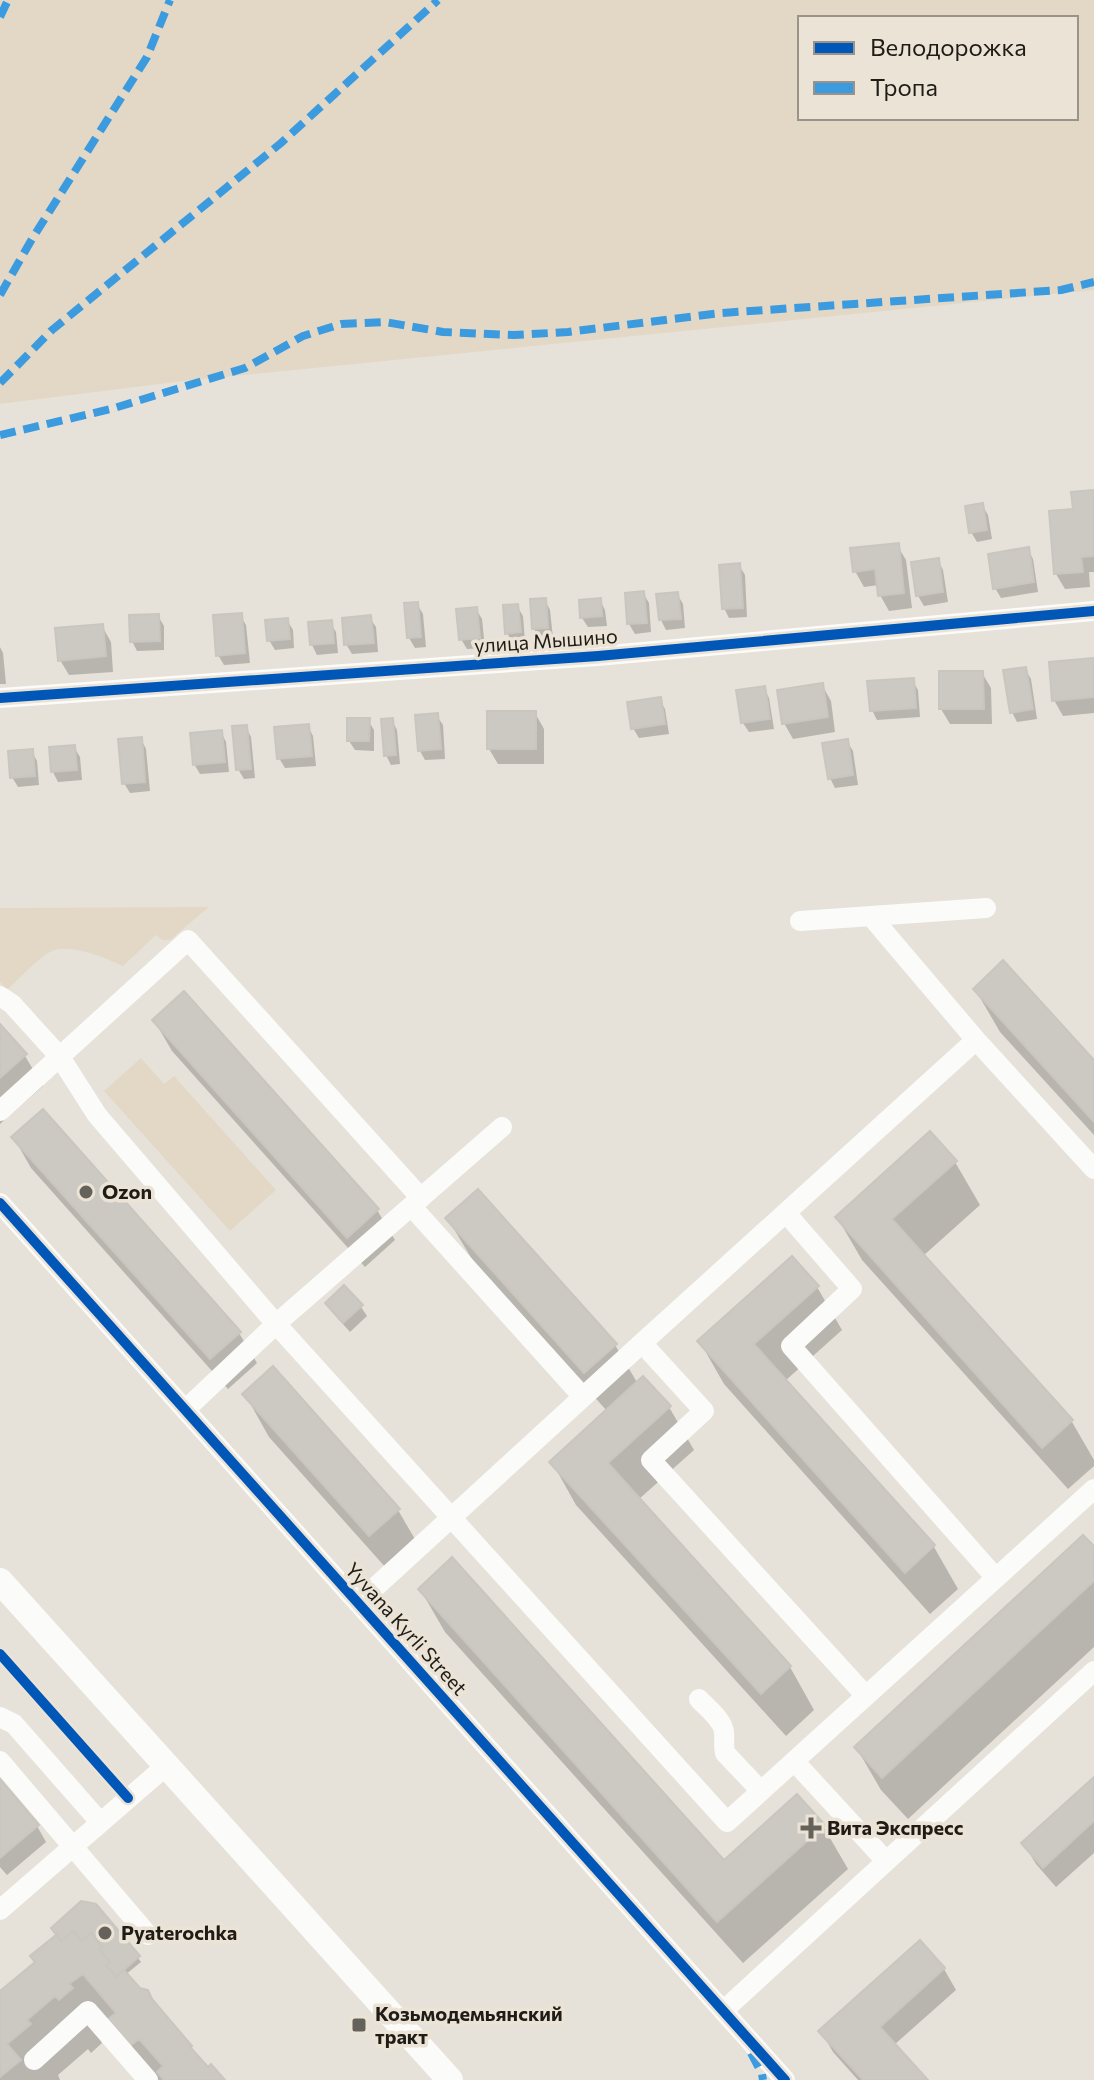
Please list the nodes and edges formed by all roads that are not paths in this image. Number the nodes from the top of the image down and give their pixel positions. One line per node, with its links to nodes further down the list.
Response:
1 (1094, 611): 2 (street, улица Мышино)
2 (0, 698)
3 (986, 908): 4 (street)
4 (800, 921)
5 (875, 921): 7 (street)
6 (0, 996): 8 (street)
7 (976, 1040): 11 (street); 14 (street)
8 (60, 1057): 9 (street); 12 (street); 15 (street)
9 (0, 1111)
10 (502, 1127): 12 (street)
11 (1094, 1169)
12 (417, 1202): 15 (street); 17 (street)
13 (0, 1203): 18 (street, Yyvana Kyrli Street)
14 (786, 1213): 16 (street); 21 (street)
15 (276, 1324): 18 (street); 20 (street)
16 (642, 1343): 17 (street); 25 (street)
17 (583, 1397): 20 (street)
18 (185, 1410): 23 (street, Yyvana Kyrli Street)
19 (1090, 1500): 21 (street)
20 (451, 1518): 23 (street); 31 (street)
21 (996, 1578): 25 (street)
22 (0, 1581): 30 (main road)
23 (358, 1603): 37 (street, Yyvana Kyrli Street)
24 (1094, 1671): 34 (street)
25 (866, 1696): 29 (street)
26 (699, 1699): 31 (street)
27 (0, 1717): 32 (street)
28 (0, 1761): 33 (street)
29 (794, 1761): 31 (street); 34 (street)
30 (167, 1765): 32 (street); 40 (main road)
31 (761, 1791)
32 (100, 1822): 33 (street)
33 (71, 1846): 35 (street); 36 (street)
34 (886, 1861): 37 (street)
35 (0, 1910)
36 (148, 1935)
37 (723, 2011): 41 (street, Yyvana Kyrli Street)
38 (34, 2060): 39 (street)
39 (148, 2080)
40 (450, 2080)
41 (785, 2080)

